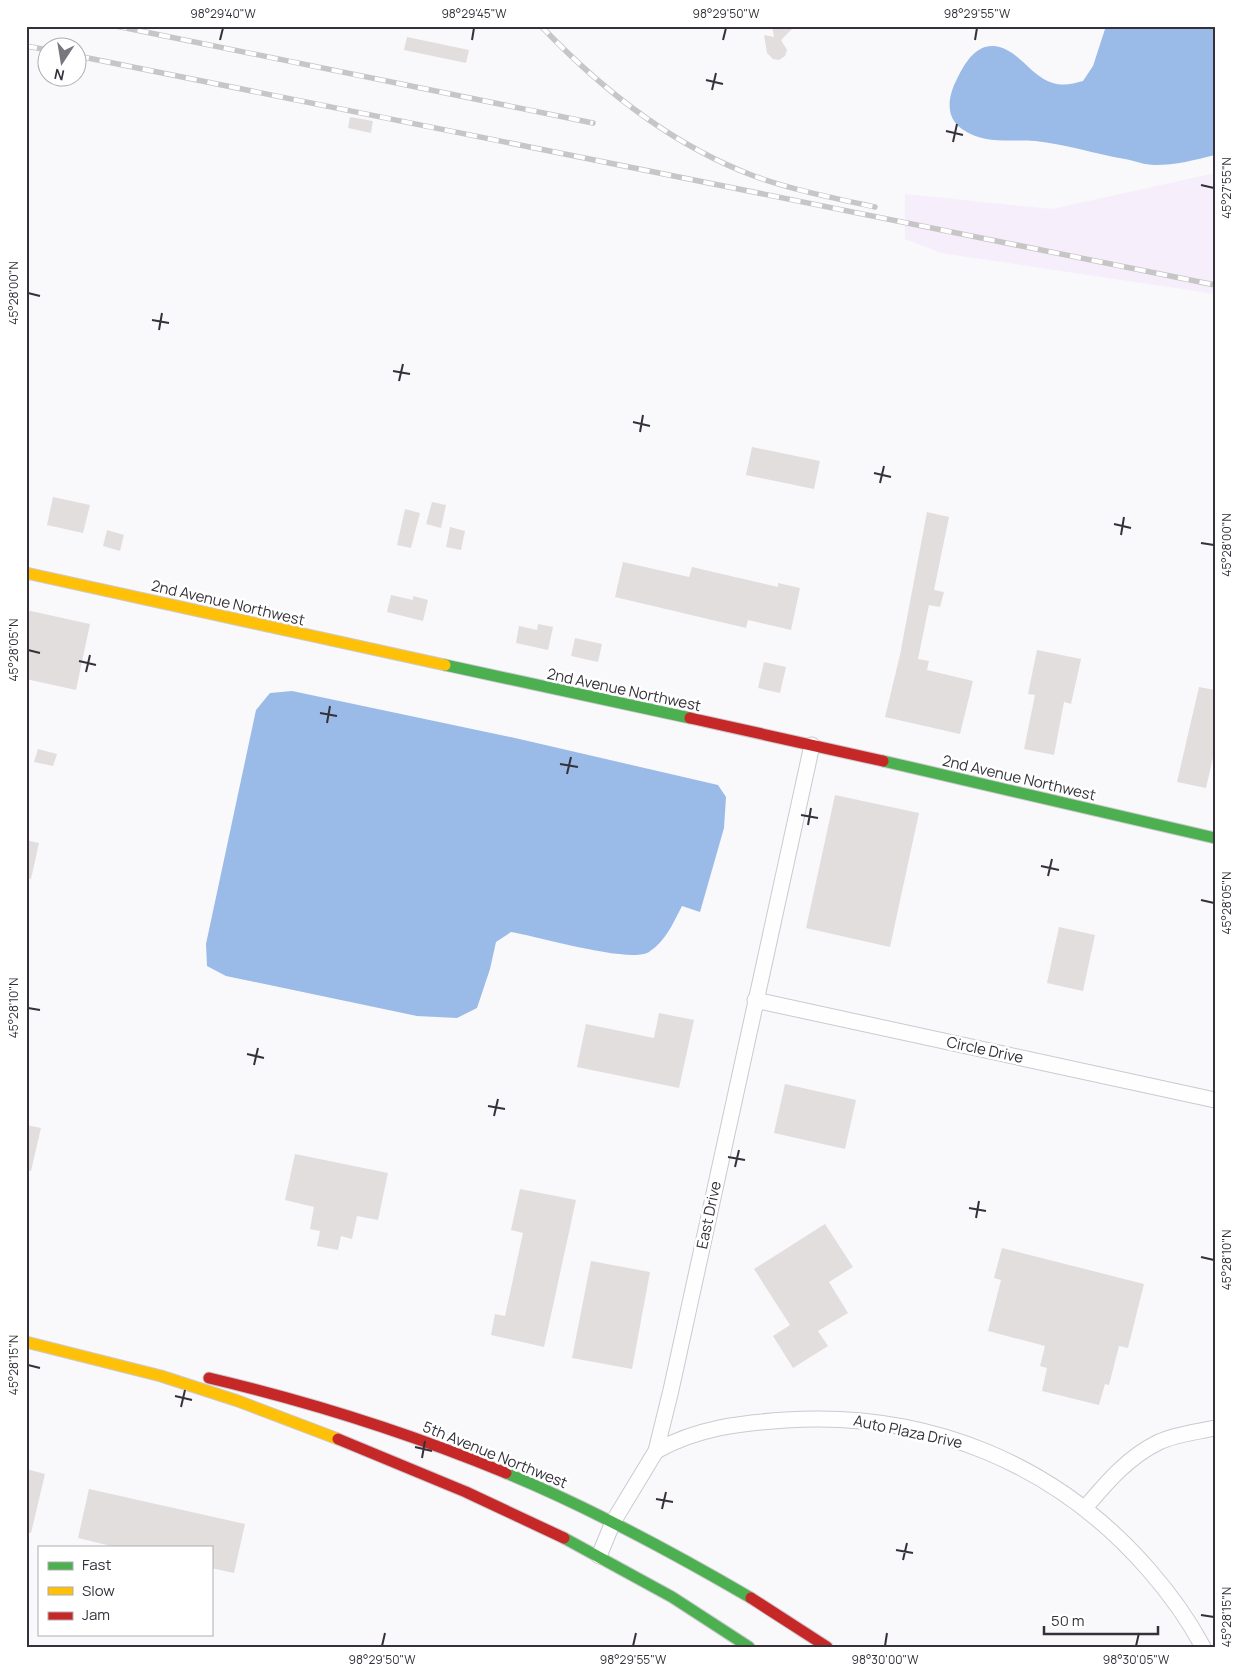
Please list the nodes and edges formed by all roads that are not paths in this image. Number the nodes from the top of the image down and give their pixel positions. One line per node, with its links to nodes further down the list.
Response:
1 (26, 573): 2 (main road, 2nd Avenue Northwest)
2 (812, 746): 3 (main road, 2nd Avenue Northwest); 4 (street, East Drive)
3 (1215, 838)
4 (755, 1000): 5 (street, Circle Drive); 9 (street, East Drive)
5 (1215, 1100)
6 (26, 1342): 7 (main road, 5th Avenue Northwest)
7 (123, 1365): 11 (main road, 5th Avenue Northwest); 12 (main road, 5th Avenue Northwest)
8 (1215, 1428): 10 (street)
9 (656, 1452): 10 (street, Auto Plaza Drive); 11 (street, East Drive)
10 (1084, 1508): 15 (street, Auto Plaza Drive)
11 (613, 1522): 12 (street, East Drive); 14 (main road, 5th Avenue Northwest)
12 (599, 1556): 13 (main road, 5th Avenue Northwest)
13 (749, 1647)
14 (827, 1647)
15 (1203, 1647)

